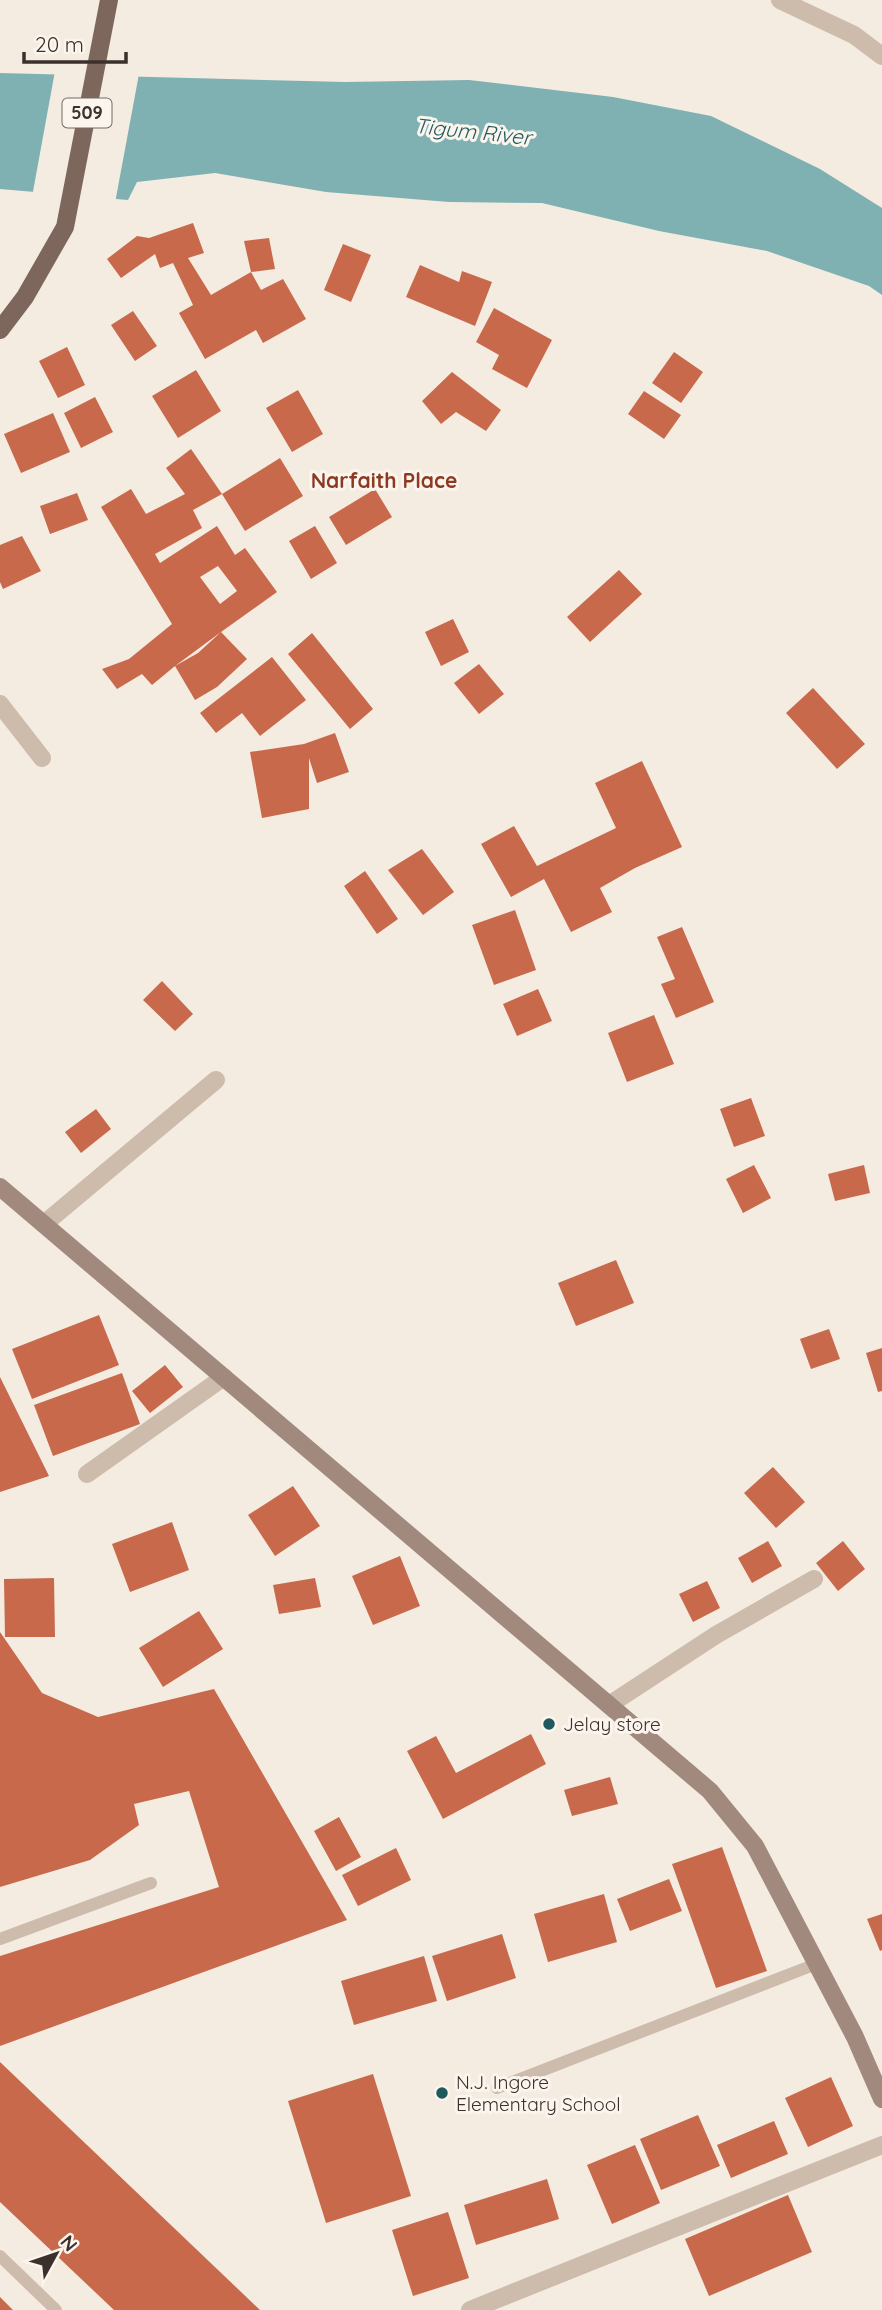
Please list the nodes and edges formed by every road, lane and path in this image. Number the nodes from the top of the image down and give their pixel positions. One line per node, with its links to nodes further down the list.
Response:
1 (109, 0): 4 (main road, 509)
2 (780, 0): 3 (street)
3 (882, 56)
4 (0, 330)
5 (0, 704): 6 (street)
6 (42, 758)
7 (216, 1080): 9 (street)
8 (0, 1187): 9 (street)
9 (44, 1224): 10 (street)
10 (224, 1377): 11 (street); 13 (street)
11 (87, 1474)
12 (814, 1579): 13 (street)
13 (609, 1704): 16 (street)
14 (152, 1883): 15 (lane)
15 (0, 1939)
16 (816, 1964): 17 (lane); 18 (street)
17 (497, 2088)
18 (882, 2099)
19 (882, 2145): 22 (street)
20 (0, 2256): 21 (lane)
21 (55, 2310)
22 (470, 2310)

